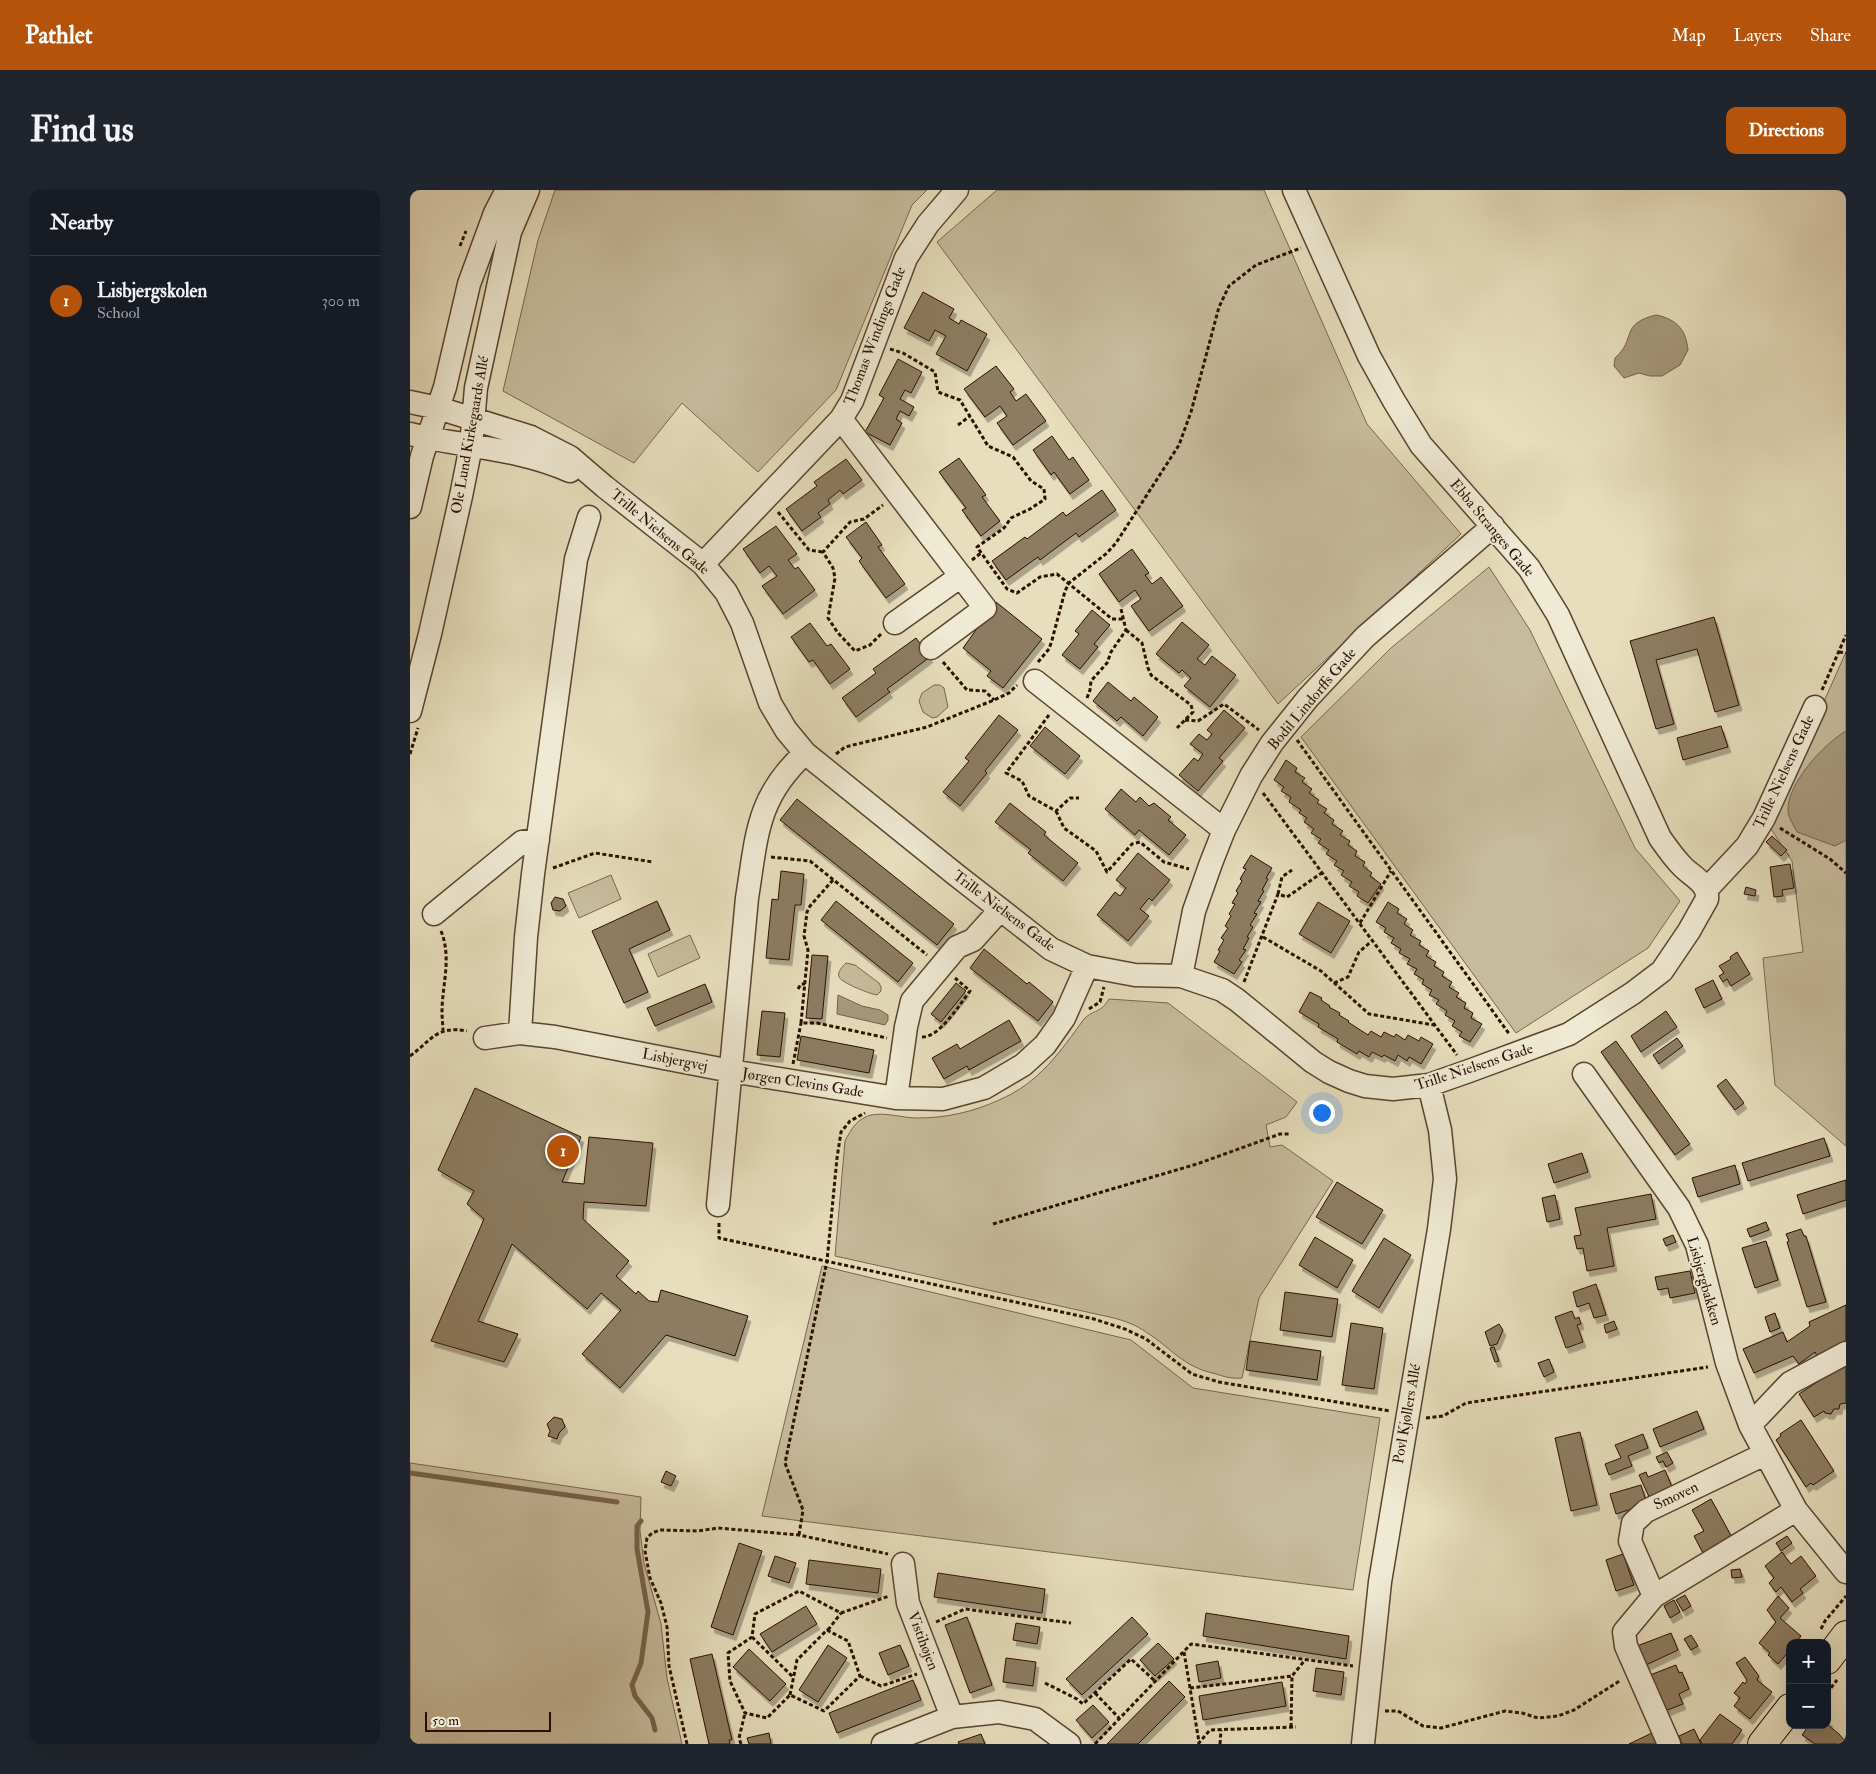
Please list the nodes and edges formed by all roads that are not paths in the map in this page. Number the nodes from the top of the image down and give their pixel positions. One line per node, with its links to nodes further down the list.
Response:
1 (507, 190): 6 (street, Ole Lund Kirkegaards Allé)
2 (528, 190): 7 (street, Ole Lund Kirkegaards Allé)
3 (958, 190): 8 (street, Thomas Windings Gade)
4 (1294, 190): 14 (street, Ebba Stranges Gade)
5 (410, 402): 6 (street, Trille Nielsens Gade)
6 (438, 408): 7 (street, Trille Nielsens Gade); 9 (street, Ole Lund Kirkegaards Allé)
7 (473, 419): 10 (street, Ole Lund Kirkegaards Allé); 11 (street, Trille Nielsens Gade)
8 (841, 419): 15 (street, Thomas Windings Gade); 16 (street)
9 (419, 436): 10 (street, Trille Nielsens Gade); 12 (street, Ole Lund Kirkegaards Allé)
10 (471, 446): 11 (street, Trille Nielsens Gade); 21 (street, Ole Lund Kirkegaards Allé)
11 (605, 487): 15 (street, Trille Nielsens Gade)
12 (410, 507)
13 (589, 517): 24 (street)
14 (1493, 526): 23 (street, Bodil Lindorffs Gade); 25 (street, Ebba Stranges Gade)
15 (703, 564): 22 (street, Trille Nielsens Gade)
16 (961, 576): 17 (street); 18 (street)
17 (895, 623)
18 (931, 648)
19 (1030, 677): 23 (street)
20 (1815, 707): 25 (street, Trille Nielsens Gade)
21 (410, 711)
22 (813, 760): 26 (street, Trille Nielsens Gade); 32 (street, Jørgen Clevins Gade)
23 (1224, 830): 29 (street, Bodil Lindorffs Gade)
24 (538, 840): 27 (street); 30 (street)
25 (1706, 890): 34 (street, Trille Nielsens Gade)
26 (1000, 910): 28 (street, Trille Nielsens Gade); 35 (street)
27 (434, 914)
28 (1087, 966): 29 (street, Trille Nielsens Gade); 35 (street, Jørgen Clevins Gade)
29 (1180, 976): 34 (street, Trille Nielsens Gade)
30 (520, 1033): 31 (street, Lisbjergvej); 32 (street, Lisbjergvej)
31 (485, 1038)
32 (731, 1071): 35 (street, Jørgen Clevins Gade); 36 (street)
33 (1584, 1074): 38 (street, Lisbjergbakken)
34 (1429, 1084): 50 (street, Povl Kjøllers Allé)
35 (896, 1098)
36 (718, 1205)
37 (1846, 1353): 38 (street)
38 (1750, 1425): 39 (street, Lisbjergbakken)
39 (1765, 1454): 40 (street, Lisbjergbakken); 43 (street, Smoven)
40 (1796, 1510): 42 (street, Lisbjergbakken); 43 (street)
41 (894, 1558): 47 (street, Vistihøjen)
42 (1846, 1572)
43 (1654, 1596): 51 (street)
44 (1836, 1622): 45 (main road)
45 (1828, 1639)
46 (1786, 1713): 52 (main road)
47 (952, 1717): 48 (street); 49 (street)
48 (883, 1744)
49 (1069, 1744)
50 (1364, 1744)
51 (1669, 1744)
52 (1762, 1744)

